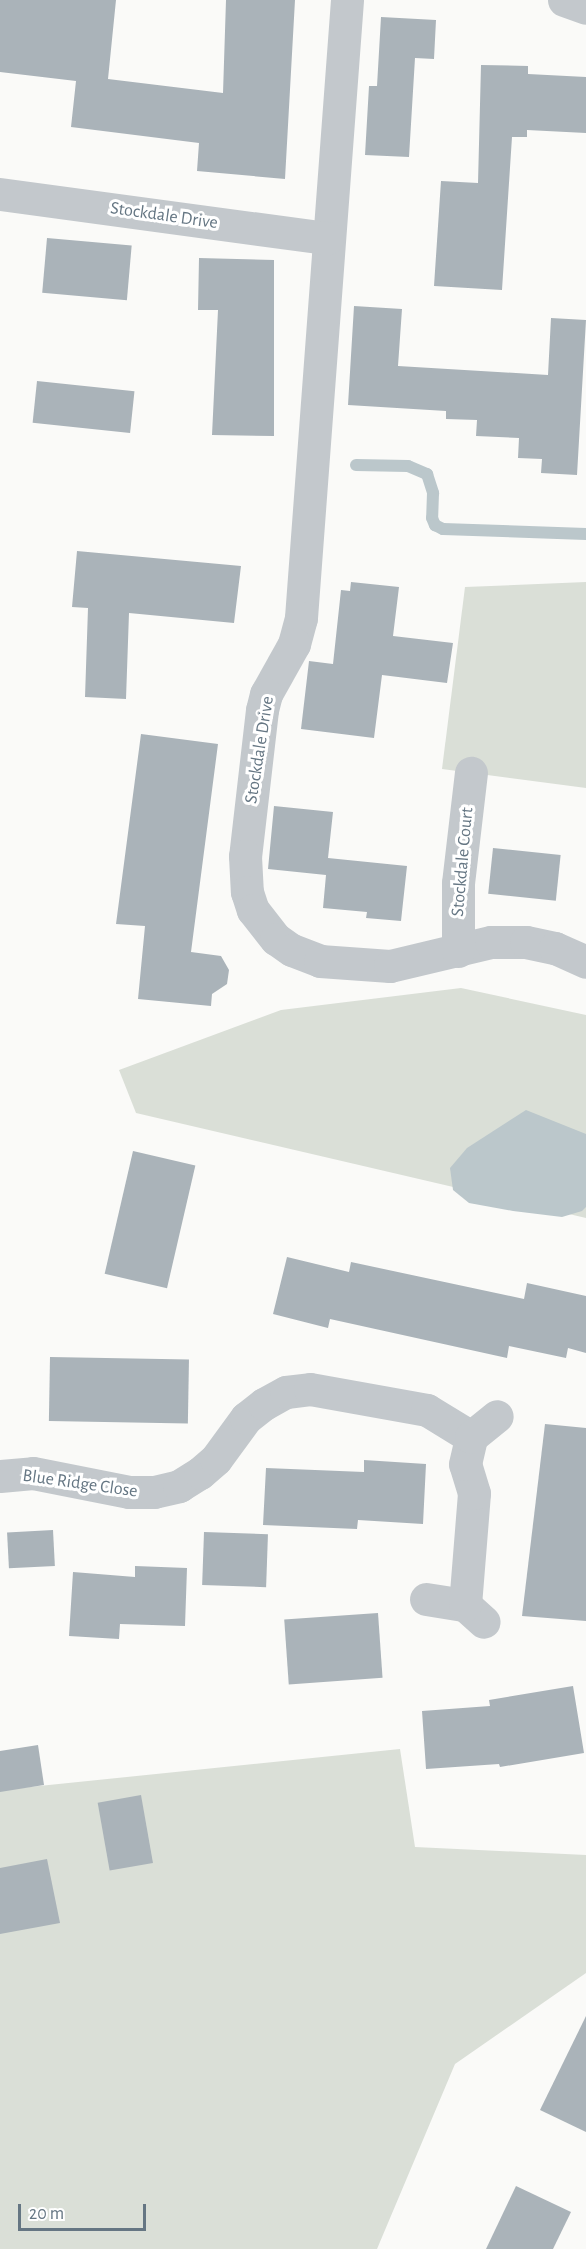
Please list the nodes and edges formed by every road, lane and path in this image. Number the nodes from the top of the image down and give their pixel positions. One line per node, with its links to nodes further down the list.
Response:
1 (347, 0): 5 (street, Stockdale Drive)
2 (564, 0): 3 (street)
3 (586, 8)
4 (0, 194): 5 (street, Stockdale Drive)
5 (327, 238): 7 (street, Stockdale Drive)
6 (471, 773): 7 (street, Stockdale Court)
7 (458, 951): 8 (street, Stockdale Drive)
8 (586, 962)
9 (497, 1416): 10 (street)
10 (471, 1437): 11 (street, Blue Ridge Close); 12 (street)
11 (0, 1476)
12 (426, 1599)

